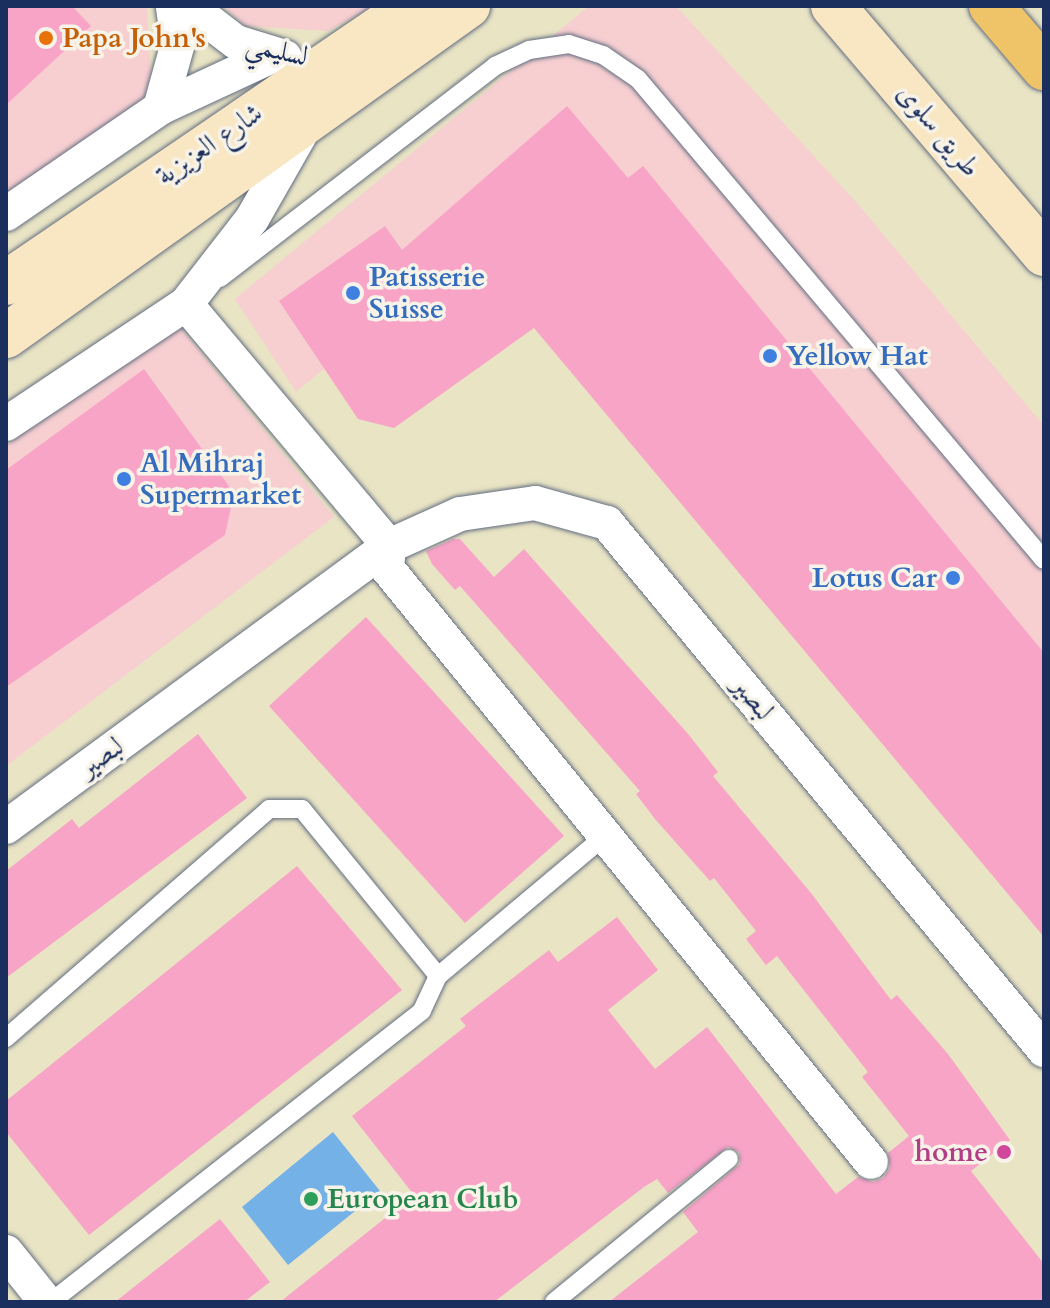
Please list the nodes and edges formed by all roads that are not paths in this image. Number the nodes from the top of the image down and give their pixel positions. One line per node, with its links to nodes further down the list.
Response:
1 (173, 6): 10 (street)
2 (189, 6): 7 (street, لسليمي)
3 (412, 6): 8 (main road, شارع العزيزية)
4 (468, 6): 11 (main road, شارع العزيزية)
5 (833, 6): 13 (main road, طريق سلوى)
6 (991, 6): 9 (highway)
7 (274, 55): 8 (street, لسليمي); 10 (street, شارع العزيزية)
8 (329, 61): 14 (main road, شارع العزيزية)
9 (1044, 68)
10 (160, 108): 12 (street, شارع العزيزية)
11 (305, 126): 15 (street, شارع العزيزية); 16 (main road, شارع العزيزية)
12 (6, 214)
13 (1044, 254)
14 (6, 283)
15 (186, 304): 17 (street, شارع العزيزية); 18 (street); 19 (lane)
16 (6, 336)
17 (6, 424)
18 (389, 546): 20 (street, لبصير); 21 (street); 24 (street, لبصير)
19 (1044, 560)
20 (6, 827)
21 (605, 836): 22 (lane); 26 (street)
22 (438, 976): 23 (lane); 28 (lane)
23 (6, 1038)
24 (1044, 1050)
25 (729, 1159): 29 (lane)
26 (871, 1162)
27 (6, 1252): 28 (street)
28 (48, 1302)
29 (554, 1302)

